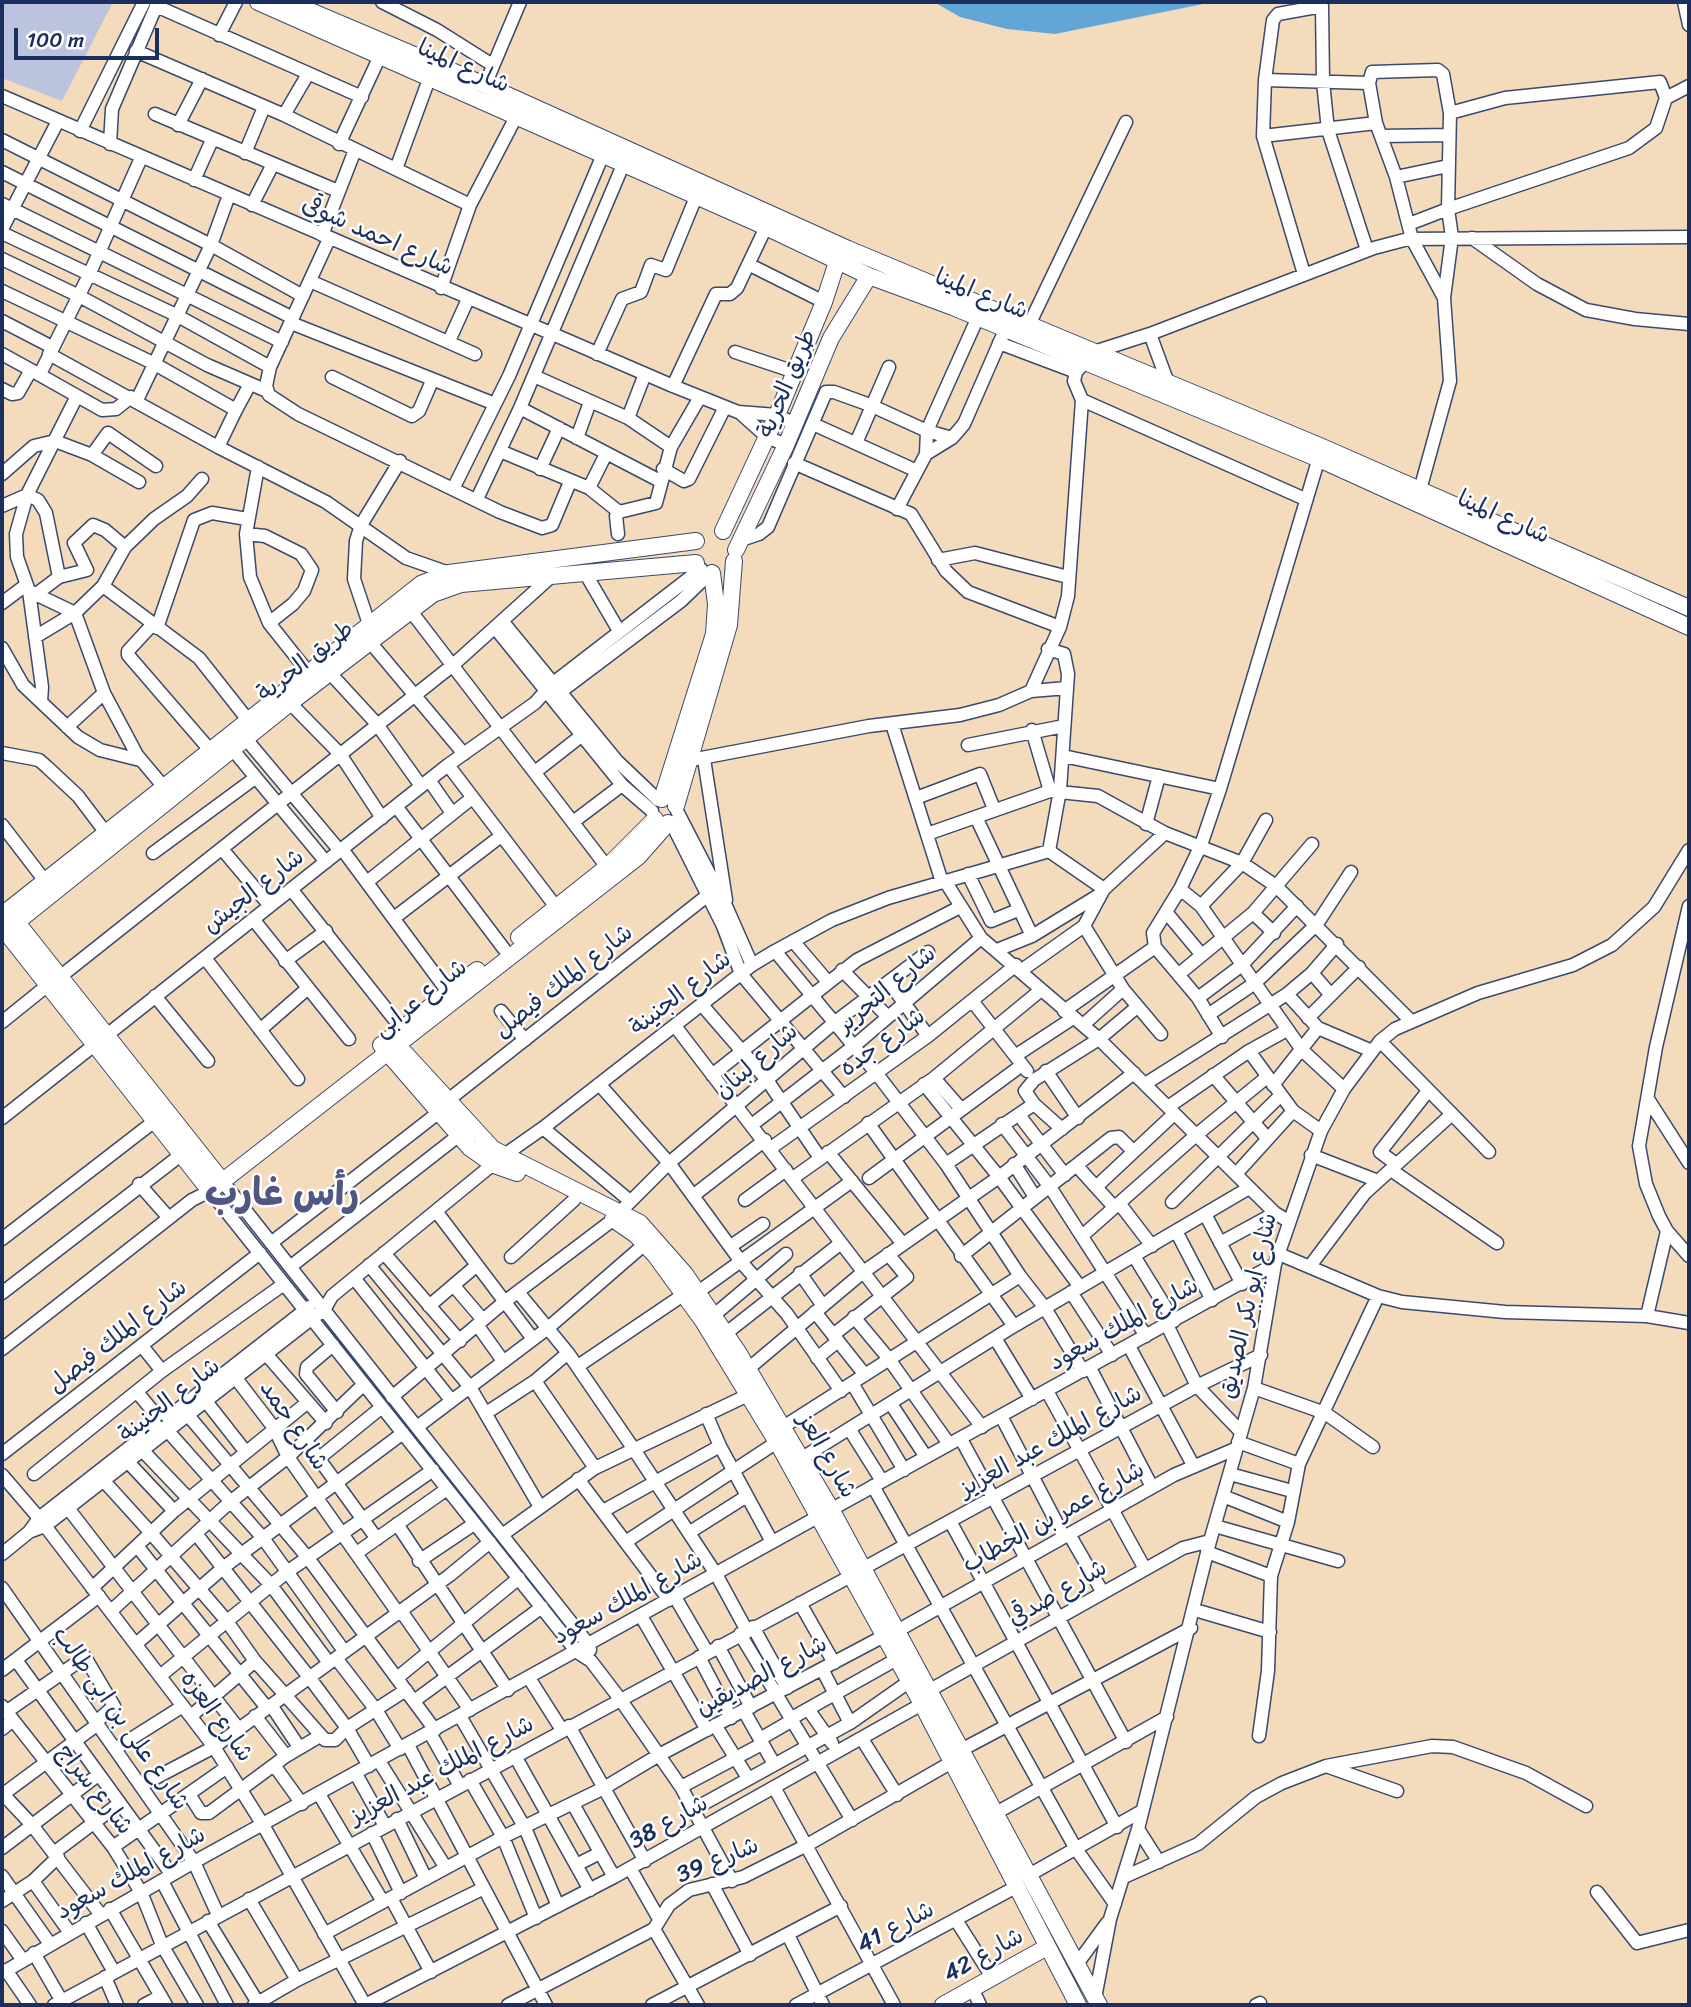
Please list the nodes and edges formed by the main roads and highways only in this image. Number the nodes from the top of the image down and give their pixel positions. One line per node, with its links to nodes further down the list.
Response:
1 (258, 2): 3 (main road, شارع المينا)
2 (289, 2): 3 (main road, شارع المينا)
3 (432, 70): 4 (main road, شارع المينا); 8 (main road, شارع المينا)
4 (837, 262): 5 (main road, شارع المينا); 6 (main road, طريق الحرية)
5 (869, 276): 7 (main road, طريق الحرية); 8 (main road, شارع المينا)
6 (831, 283): 7 (main road); 10 (main road, طريق الحرية)
7 (855, 295): 12 (main road, طريق الحرية)
8 (1084, 362): 9 (main road, شارع المينا)
9 (1320, 453): 14 (main road, شارع المينا); 15 (main road, شارع المينا)
10 (723, 531): 11 (main road); 12 (main road)
11 (696, 541): 13 (main road); 17 (main road, طريق الحرية)
12 (737, 551): 13 (main road); 16 (main road, شارع عرابى)
13 (705, 569): 16 (main road, شارع عرابى); 17 (main road, طريق الحرية)
14 (1689, 608)
15 (1689, 627)
16 (665, 811): 19 (main road, شارع عرابى); 19 (main road, شارع عرابى)
17 (5, 920): 18 (main road)
18 (101, 1039): 22 (main road); 22 (main road)
19 (392, 1042): 20 (main road, شارع العز); 22 (main road, شارع عرابى)
20 (443, 1107): 21 (main road, شارع العز); 21 (main road, شارع العز)
21 (498, 1160): 23 (main road, شارع العز); 23 (main road, شارع العز)
22 (213, 1183)
23 (621, 1211): 24 (main road, شارع العز); 24 (main road, شارع العز)
24 (691, 1293): 25 (main road, شارع العز); 25 (main road, شارع العز)
25 (780, 1434): 26 (main road, شارع العز); 26 (main road, شارع العز)
26 (825, 1513): 27 (main road, شارع العز)
27 (891, 1634): 28 (main road, شارع العز); 28 (main road, شارع العز)
28 (926, 1697): 29 (main road, شارع العز)
29 (957, 1756): 30 (main road, شارع العز); 31 (main road, شارع العز)
30 (1047, 1947): 32 (main road, شارع العز); 34 (main road, شارع 42)
31 (1077, 1964): 32 (main road); 33 (main road, شارع العز)
32 (1067, 1984): 35 (main road, شارع العز)
33 (1097, 2002)
34 (943, 2005)
35 (1078, 2005)

